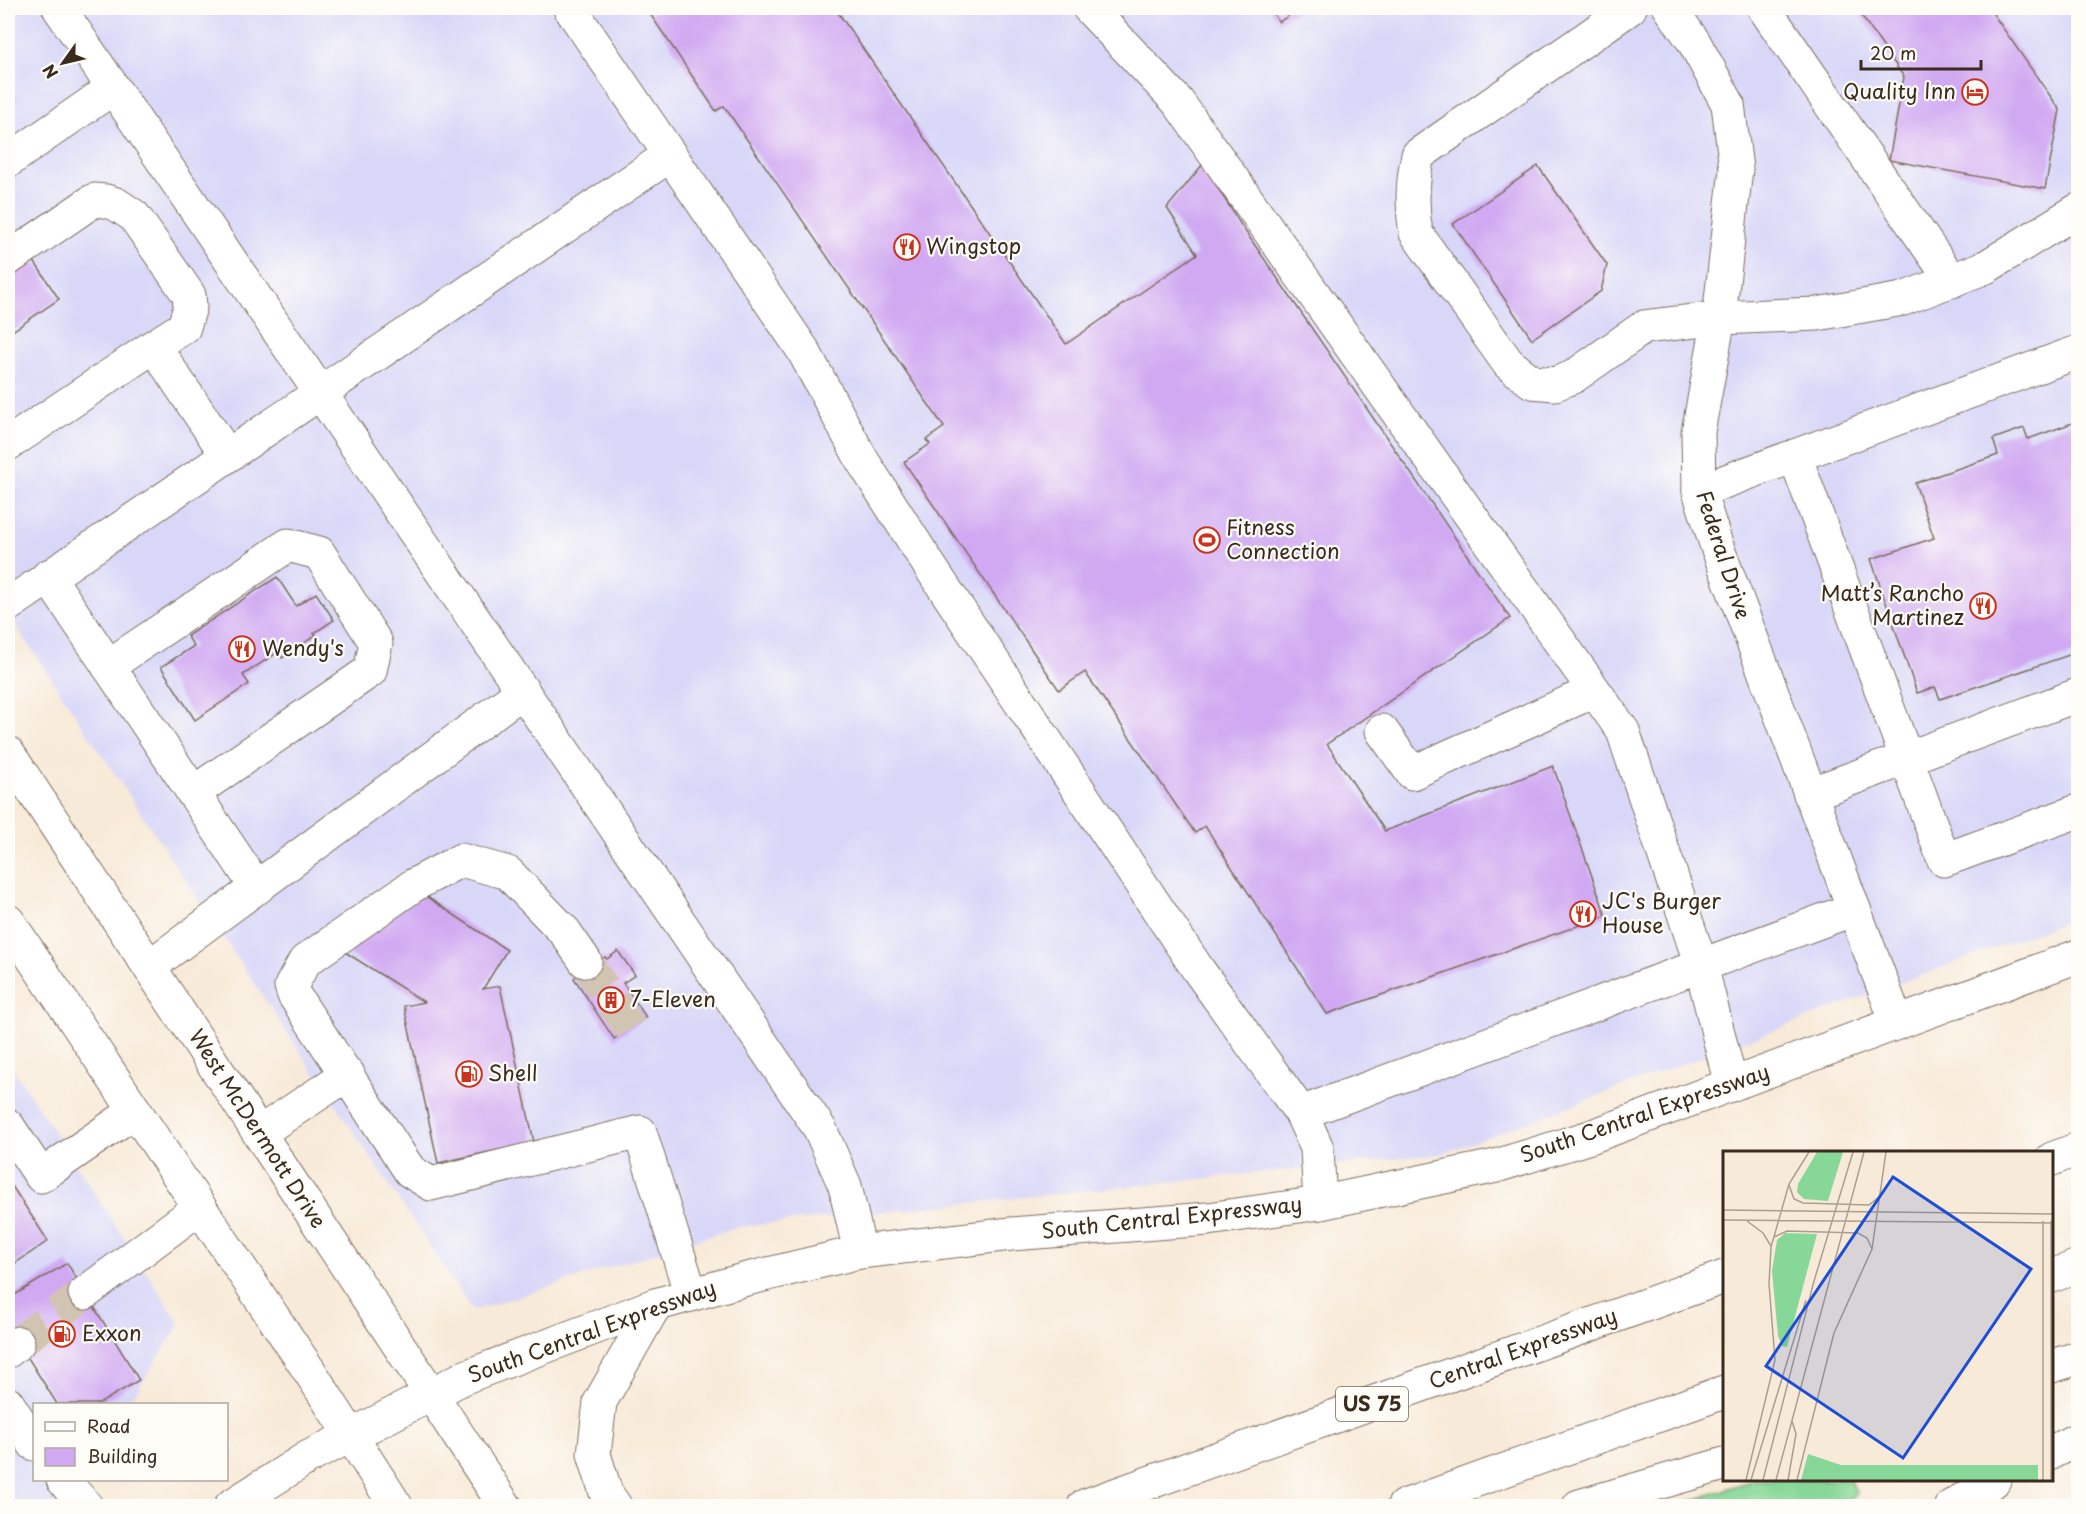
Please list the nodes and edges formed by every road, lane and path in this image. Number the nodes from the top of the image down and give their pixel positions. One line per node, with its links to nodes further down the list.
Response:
1 (59, 8): 7 (main road)
2 (570, 8): 8 (main road)
3 (1089, 8): 25 (main road)
4 (1630, 8): 13 (main road)
5 (1670, 8): 13 (main road, Federal Drive)
6 (1764, 8): 12 (main road)
7 (113, 88): 9 (main road); 16 (main road)
8 (670, 155): 16 (main road); 44 (main road)
9 (8, 161)
10 (2079, 210): 12 (main road)
11 (8, 259): 14 (main road)
12 (1952, 280): 13 (main road)
13 (1719, 318): 20 (main road, Federal Drive)
14 (154, 346): 17 (main road); 18 (main road)
15 (2079, 352): 19 (main road)
16 (320, 392): 18 (main road); 24 (main road)
17 (8, 444)
18 (227, 456): 21 (main road)
19 (1795, 456): 20 (main road); 29 (main road)
20 (1699, 491): 31 (main road, Federal Drive)
21 (48, 576): 22 (main road); 23 (main road)
22 (8, 604)
23 (108, 666): 30 (main road); 30 (main road)
24 (523, 691): 33 (main road); 51 (main road)
25 (1594, 691): 27 (main road); 38 (main road)
26 (2079, 695): 29 (main road)
27 (1382, 731)
28 (8, 753): 39 (main road, West McDermott Drive)
29 (1907, 758): 31 (main road); 32 (main road)
30 (193, 794): 33 (main road)
31 (1810, 794): 34 (main road, Federal Drive)
32 (2079, 811)
33 (257, 888): 39 (main road)
34 (1854, 909): 38 (main road); 40 (main road, Federal Drive)
35 (8, 921): 43 (main road)
36 (2079, 956): 40 (main road, South Central Expressway)
37 (585, 961): 41 (main road)
38 (1701, 965): 42 (main road); 44 (main road)
39 (150, 966): 46 (main road, West McDermott Drive)
40 (1897, 1023): 42 (main road, South Central Expressway)
41 (348, 1074): 46 (main road); 56 (main road)
42 (1731, 1085): 49 (main road, South Central Expressway)
43 (135, 1111): 45 (main road); 50 (main road)
44 (1301, 1113): 49 (main road)
45 (8, 1126)
46 (259, 1133): 61 (main road, West McDermott Drive)
47 (2079, 1149): 48 (main road)
48 (2053, 1159)
49 (1320, 1203): 51 (main road, South Central Expressway)
50 (200, 1208): 55 (main road); 63 (main road)
51 (860, 1252): 56 (main road, South Central Expressway)
52 (2079, 1266): 53 (main road)
53 (2053, 1276)
54 (1723, 1278): 75 (main road, Central Expressway / US 75)
55 (85, 1293)
56 (691, 1295): 57 (main road, South Central Expressway)
57 (656, 1305): 61 (main road, South Central Expressway); 74 (main road)
58 (2079, 1358): 59 (main road)
59 (2053, 1366)
60 (1723, 1393): 76 (main road)
61 (430, 1394): 63 (main road, South Central Expressway); 73 (main road, West McDermott Drive)
62 (8, 1404): 65 (main road)
63 (351, 1435): 71 (main road, South Central Expressway); 72 (main road)
64 (2079, 1439): 66 (main road)
65 (33, 1442)
66 (2053, 1452)
67 (1723, 1465): 77 (main road)
68 (65, 1481): 70 (main road)
69 (1992, 1481): 78 (main road)
70 (86, 1506)
71 (231, 1506)
72 (396, 1506)
73 (505, 1506)
74 (615, 1506)
75 (1084, 1506)
76 (1404, 1506)
77 (1579, 1506)
78 (1952, 1506)

